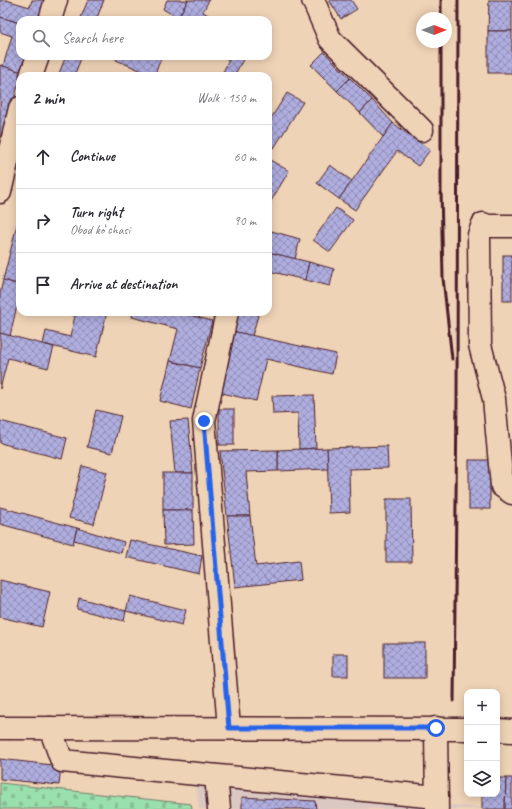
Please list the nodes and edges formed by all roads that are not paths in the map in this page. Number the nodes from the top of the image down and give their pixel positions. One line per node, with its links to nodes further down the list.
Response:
1 (56, 0): 3 (street)
2 (313, 0): 7 (street)
3 (51, 16)
4 (37, 60): 5 (street)
5 (32, 72)
6 (16, 125): 8 (street)
7 (422, 130)
8 (0, 192)
9 (512, 226): 11 (street)
10 (226, 316): 14 (street)
11 (512, 493)
12 (0, 728): 13 (street)
13 (50, 728): 14 (street); 19 (street)
14 (229, 728): 15 (street)
15 (436, 728): 16 (street); 20 (street)
16 (464, 729)
17 (500, 730): 18 (street)
18 (512, 731)
19 (216, 776): 20 (street); 21 (street)
20 (437, 803)
21 (219, 809)

